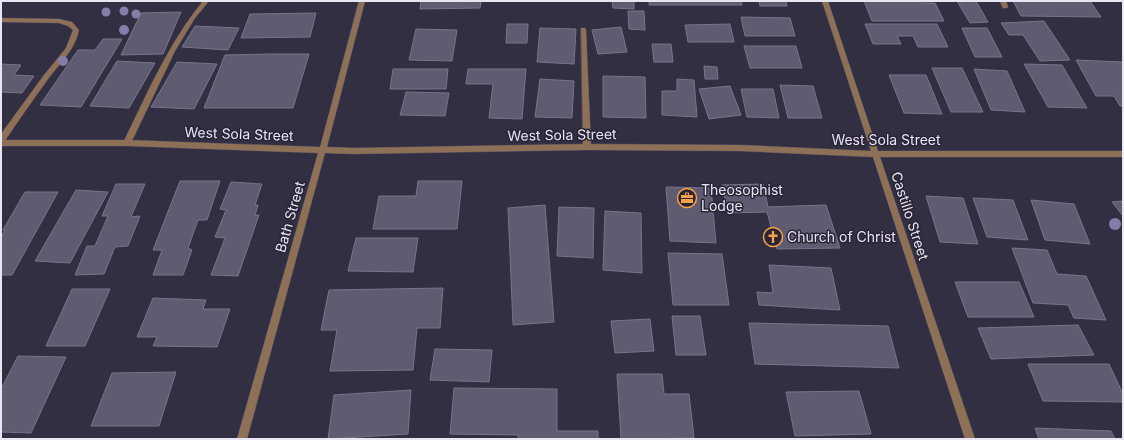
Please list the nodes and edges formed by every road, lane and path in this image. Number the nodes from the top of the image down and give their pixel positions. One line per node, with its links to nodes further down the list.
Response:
1 (206, 1): 7 (street)
2 (362, 1): 9 (street, Bath Street)
3 (825, 1): 10 (street, Castillo Street)
4 (1, 20): 6 (street)
5 (583, 30): 8 (street)
6 (1, 142): 7 (street, West Sola Street)
7 (127, 143): 9 (street, West Sola Street)
8 (587, 147): 9 (street, West Sola Street); 10 (street, West Sola Street)
9 (322, 150): 12 (street, Bath Street)
10 (876, 154): 11 (street, West Sola Street); 13 (street, Castillo Street)
11 (1123, 154)
12 (242, 439)
13 (970, 439)

